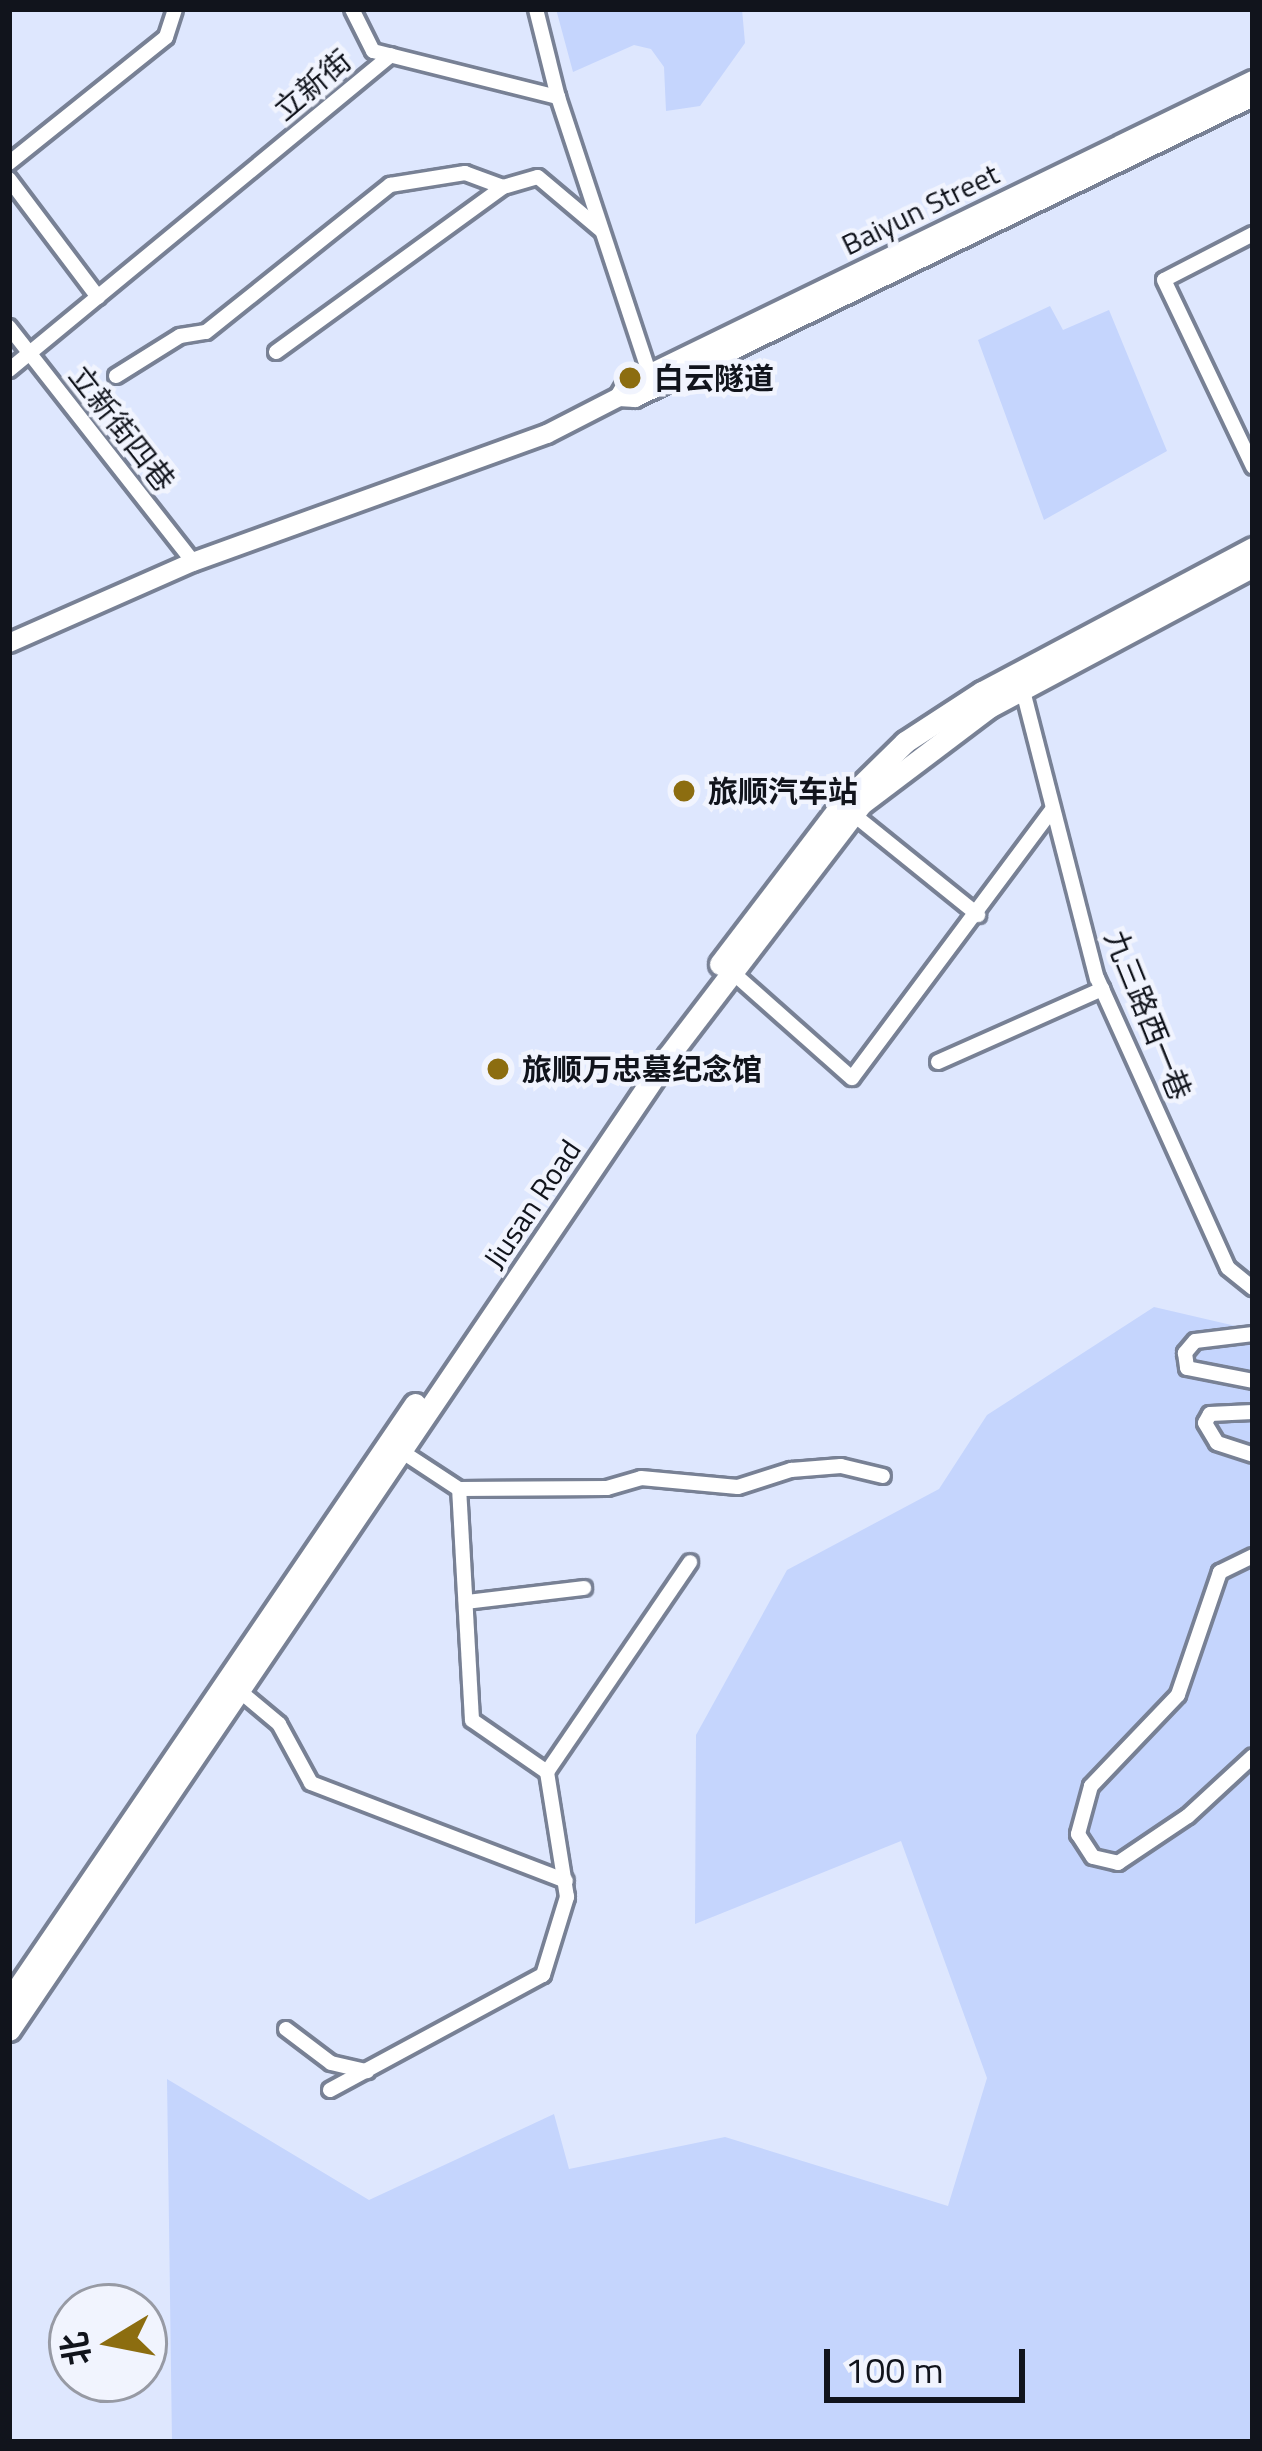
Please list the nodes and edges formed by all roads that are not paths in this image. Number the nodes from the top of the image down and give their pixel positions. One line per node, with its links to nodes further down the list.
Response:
1 (176, 9): 8 (street)
2 (352, 9): 4 (street)
3 (536, 9): 6 (street)
4 (391, 55): 6 (street, 立新街); 13 (street, 立新街)
5 (1253, 80): 19 (main road, Baiyun Street)
6 (558, 97): 11 (street)
7 (1253, 97): 19 (main road, Baiyun Street)
8 (9, 163)
9 (9, 179): 13 (street)
10 (503, 187): 11 (street); 15 (street); 18 (street)
11 (604, 233): 19 (street)
12 (1253, 234): 20 (street)
13 (98, 297): 16 (street, 立新街)
14 (9, 327): 16 (street, 立新街四巷)
15 (276, 352)
16 (29, 354): 17 (street, 立新街); 22 (street, 立新街四巷)
17 (9, 370)
18 (116, 376)
19 (651, 381): 22 (main road, Baiyun Street)
20 (1253, 467)
21 (1253, 548): 25 (highway, Jiusan Road)
22 (194, 562): 24 (main road, Baiyun Street)
23 (1253, 566): 25 (highway, Jiusan Road)
24 (9, 643)
25 (1020, 680): 26 (street, 九三路西一巷); 27 (highway, Jiusan Road); 36 (highway, Jiusan Road)
26 (1052, 810): 28 (street); 30 (street, 九三路西一巷)
27 (853, 814): 28 (street); 29 (highway, Jiusan Road)
28 (978, 915): 29 (street)
29 (732, 972): 36 (highway, Jiusan Road)
30 (1102, 989): 31 (street); 32 (street, 九三路西一巷)
31 (938, 1062)
32 (1253, 1288)
33 (1253, 1334): 34 (street)
34 (1253, 1381)
35 (1253, 1412): 37 (street)
36 (395, 1447): 39 (street); 44 (highway, Jiusan Road)
37 (1253, 1455)
38 (883, 1476): 39 (street)
39 (459, 1489): 43 (street)
40 (1253, 1556): 45 (street)
41 (690, 1562): 46 (street)
42 (584, 1588): 43 (street)
43 (466, 1602): 46 (street)
44 (233, 1685): 47 (street); 48 (highway, Jiusan Road); 50 (highway, Jiusan Road)
45 (1253, 1756)
46 (548, 1772): 47 (street)
47 (566, 1881): 51 (street)
48 (9, 2001)
49 (286, 2029): 51 (street)
50 (9, 2030)
51 (367, 2071): 52 (street)
52 (330, 2090)

